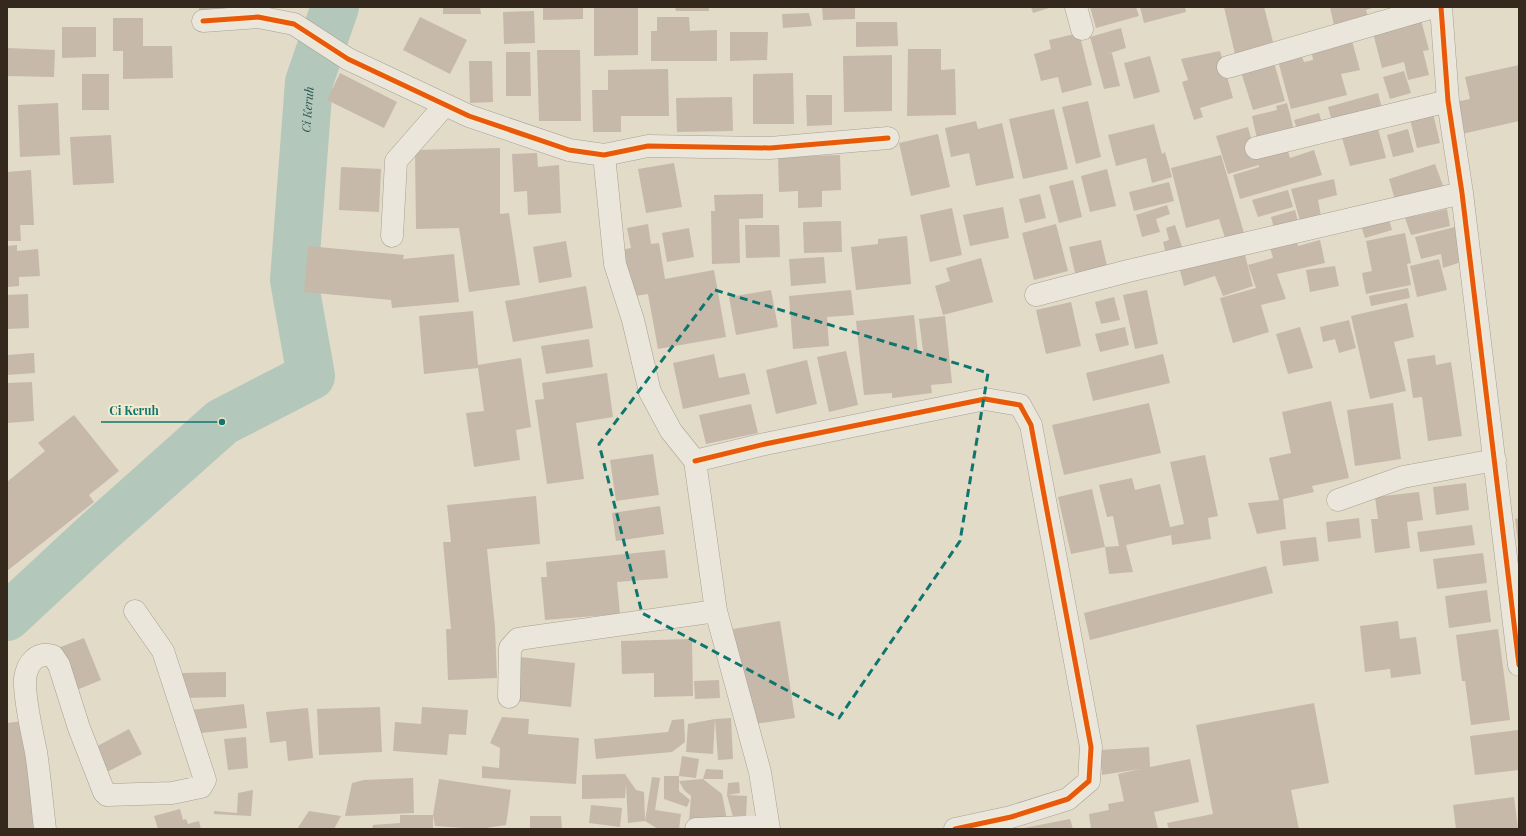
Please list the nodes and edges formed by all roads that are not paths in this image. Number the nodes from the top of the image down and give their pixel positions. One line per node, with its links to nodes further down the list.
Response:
1 (1076, 7): 6 (street)
2 (1434, 7): 7 (street)
3 (1441, 7): 8 (street)
4 (259, 12): 5 (street); 9 (street)
5 (203, 21)
6 (1082, 29)
7 (1228, 67)
8 (1448, 101): 11 (street); 13 (street)
9 (445, 105): 12 (street); 14 (street)
10 (888, 138): 12 (street)
11 (1256, 148)
12 (604, 155): 16 (street)
13 (1462, 193): 15 (street); 17 (street)
14 (392, 236)
15 (1036, 295)
16 (695, 460): 20 (street); 26 (street)
17 (1495, 460): 18 (street); 21 (street)
18 (1338, 500)
19 (135, 611): 24 (street)
20 (716, 612): 22 (street); 23 (street)
21 (1519, 665)
22 (509, 697)
23 (768, 827): 25 (street)
24 (45, 829)
25 (696, 829)
26 (955, 829)

